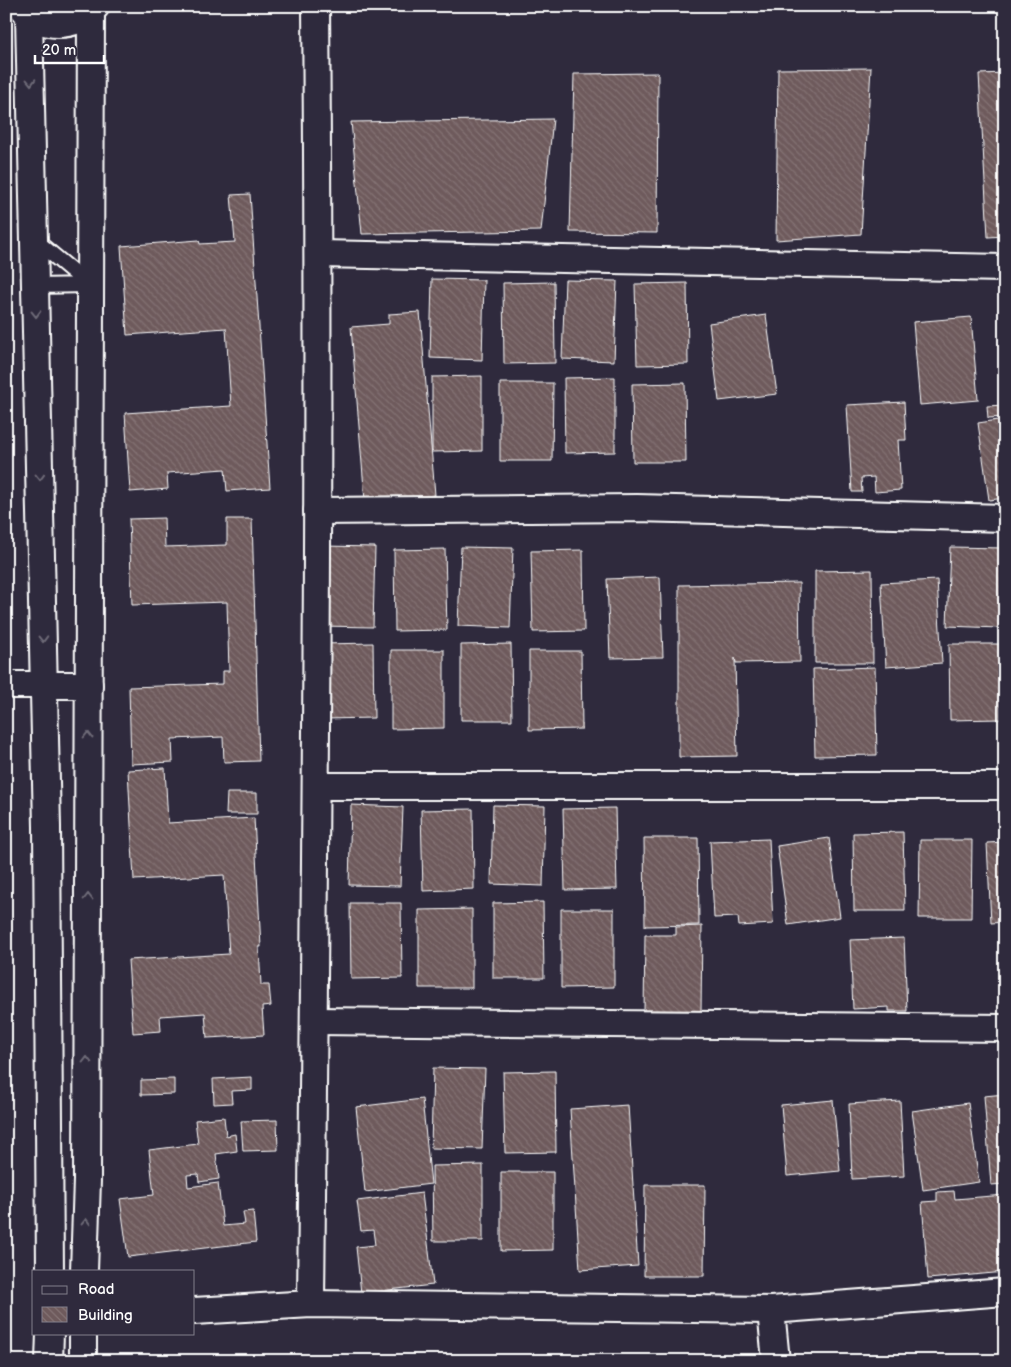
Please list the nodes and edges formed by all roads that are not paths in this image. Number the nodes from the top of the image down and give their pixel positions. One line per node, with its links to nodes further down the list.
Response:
1 (316, 6): 5 (street)
2 (93, 9): 3 (street); 12 (street)
3 (17, 10): 4 (street, one-way to 4)
4 (35, 240): 7 (street); 7 (lane)
5 (318, 254): 6 (street); 8 (street)
6 (1005, 268)
7 (36, 286): 10 (street, one-way to 10)
8 (317, 510): 9 (street); 13 (street)
9 (1005, 518)
10 (44, 684): 11 (street); 12 (street); 17 (street)
11 (6, 685)
12 (89, 685): 18 (street, one-way to 12)
13 (317, 786): 14 (street); 15 (street)
14 (1005, 786)
15 (314, 1021): 16 (street); 20 (street)
16 (1005, 1028)
17 (50, 1270)
18 (84, 1270)
19 (1005, 1292): 21 (street)
20 (311, 1304): 21 (street); 22 (street)
21 (772, 1310): 27 (street)
22 (195, 1311)
23 (50, 1334): 25 (street)
24 (83, 1334): 26 (street)
25 (49, 1361)
26 (83, 1361)
27 (776, 1361)

